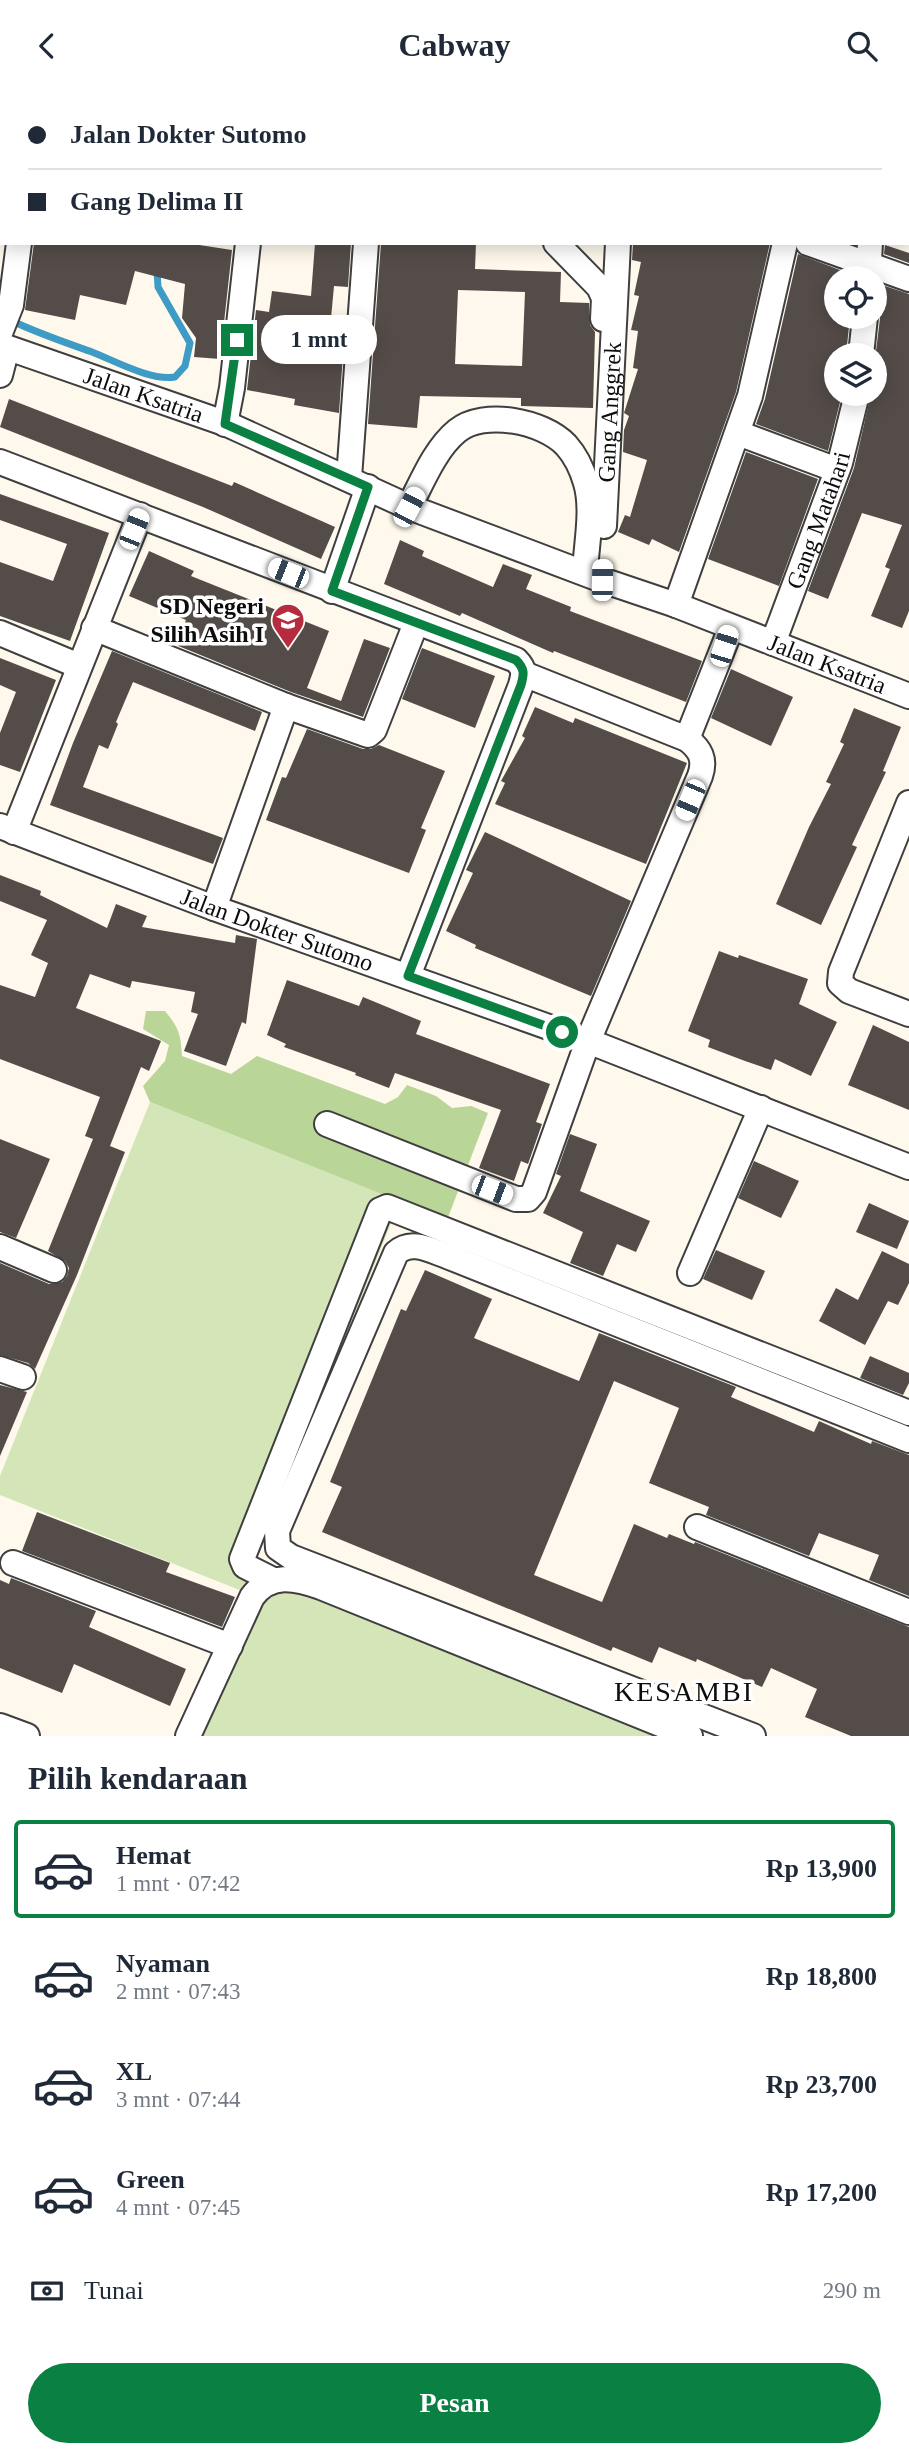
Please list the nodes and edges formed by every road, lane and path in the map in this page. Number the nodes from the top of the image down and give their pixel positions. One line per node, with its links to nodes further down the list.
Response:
1 (19, 245): 10 (street)
2 (248, 245): 13 (street)
3 (366, 245): 17 (street)
4 (558, 245): 18 (street)
5 (618, 245): 21 (street, Gang Anggrek)
6 (785, 245): 14 (street)
7 (814, 245): 8 (street)
8 (869, 262): 9 (street)
9 (909, 279)
10 (4, 332): 11 (street); 13 (street, Jalan Ksatria)
11 (0, 375)
12 (854, 406): 16 (street, Gang Matahari)
13 (225, 424): 17 (street, Jalan Ksatria)
14 (738, 433): 16 (street); 23 (street)
15 (0, 462): 20 (street)
16 (838, 470): 28 (street, Gang Matahari)
17 (358, 483): 19 (street, Jalan Ksatria); 22 (street)
18 (586, 483): 19 (street); 21 (street)
19 (409, 507): 21 (street, Jalan Ksatria)
20 (140, 515): 22 (street); 25 (street)
21 (594, 577): 23 (street, Jalan Ksatria)
22 (332, 591): 24 (street)
23 (676, 605): 26 (street, Jalan Ksatria)
24 (416, 623): 30 (street); 32 (street)
25 (94, 628): 29 (street); 32 (street)
26 (730, 628): 28 (street, Jalan Ksatria); 33 (street)
27 (0, 633): 29 (street)
28 (773, 643): 31 (street, Jalan Ksatria)
29 (79, 666): 35 (street)
30 (524, 674): 33 (street); 37 (street)
31 (909, 697)
32 (286, 706): 36 (street)
33 (687, 739): 39 (street)
34 (909, 803): 38 (street)
35 (7, 829): 36 (street, Jalan Dokter Sutomo)
36 (214, 908): 37 (street, Jalan Dokter Sutomo)
37 (408, 976): 39 (street, Jalan Dokter Sutomo)
38 (909, 1014)
39 (588, 1041): 40 (street, Jalan Dokter Sutomo); 41 (street)
40 (761, 1108): 42 (street, Jalan Dokter Sutomo); 45 (street)
41 (327, 1124)
42 (909, 1167)
43 (0, 1247): 44 (street)
44 (54, 1269)
45 (690, 1273)
46 (909, 1413): 50 (street)
47 (909, 1440): 57 (street)
48 (697, 1527): 51 (street)
49 (13, 1563): 52 (street)
50 (273, 1580): 52 (street); 56 (street)
51 (909, 1612)
52 (230, 1646): 55 (street)
53 (0, 1726): 54 (street)
54 (27, 1736)
55 (188, 1736)
56 (690, 1736)
57 (753, 1736)

